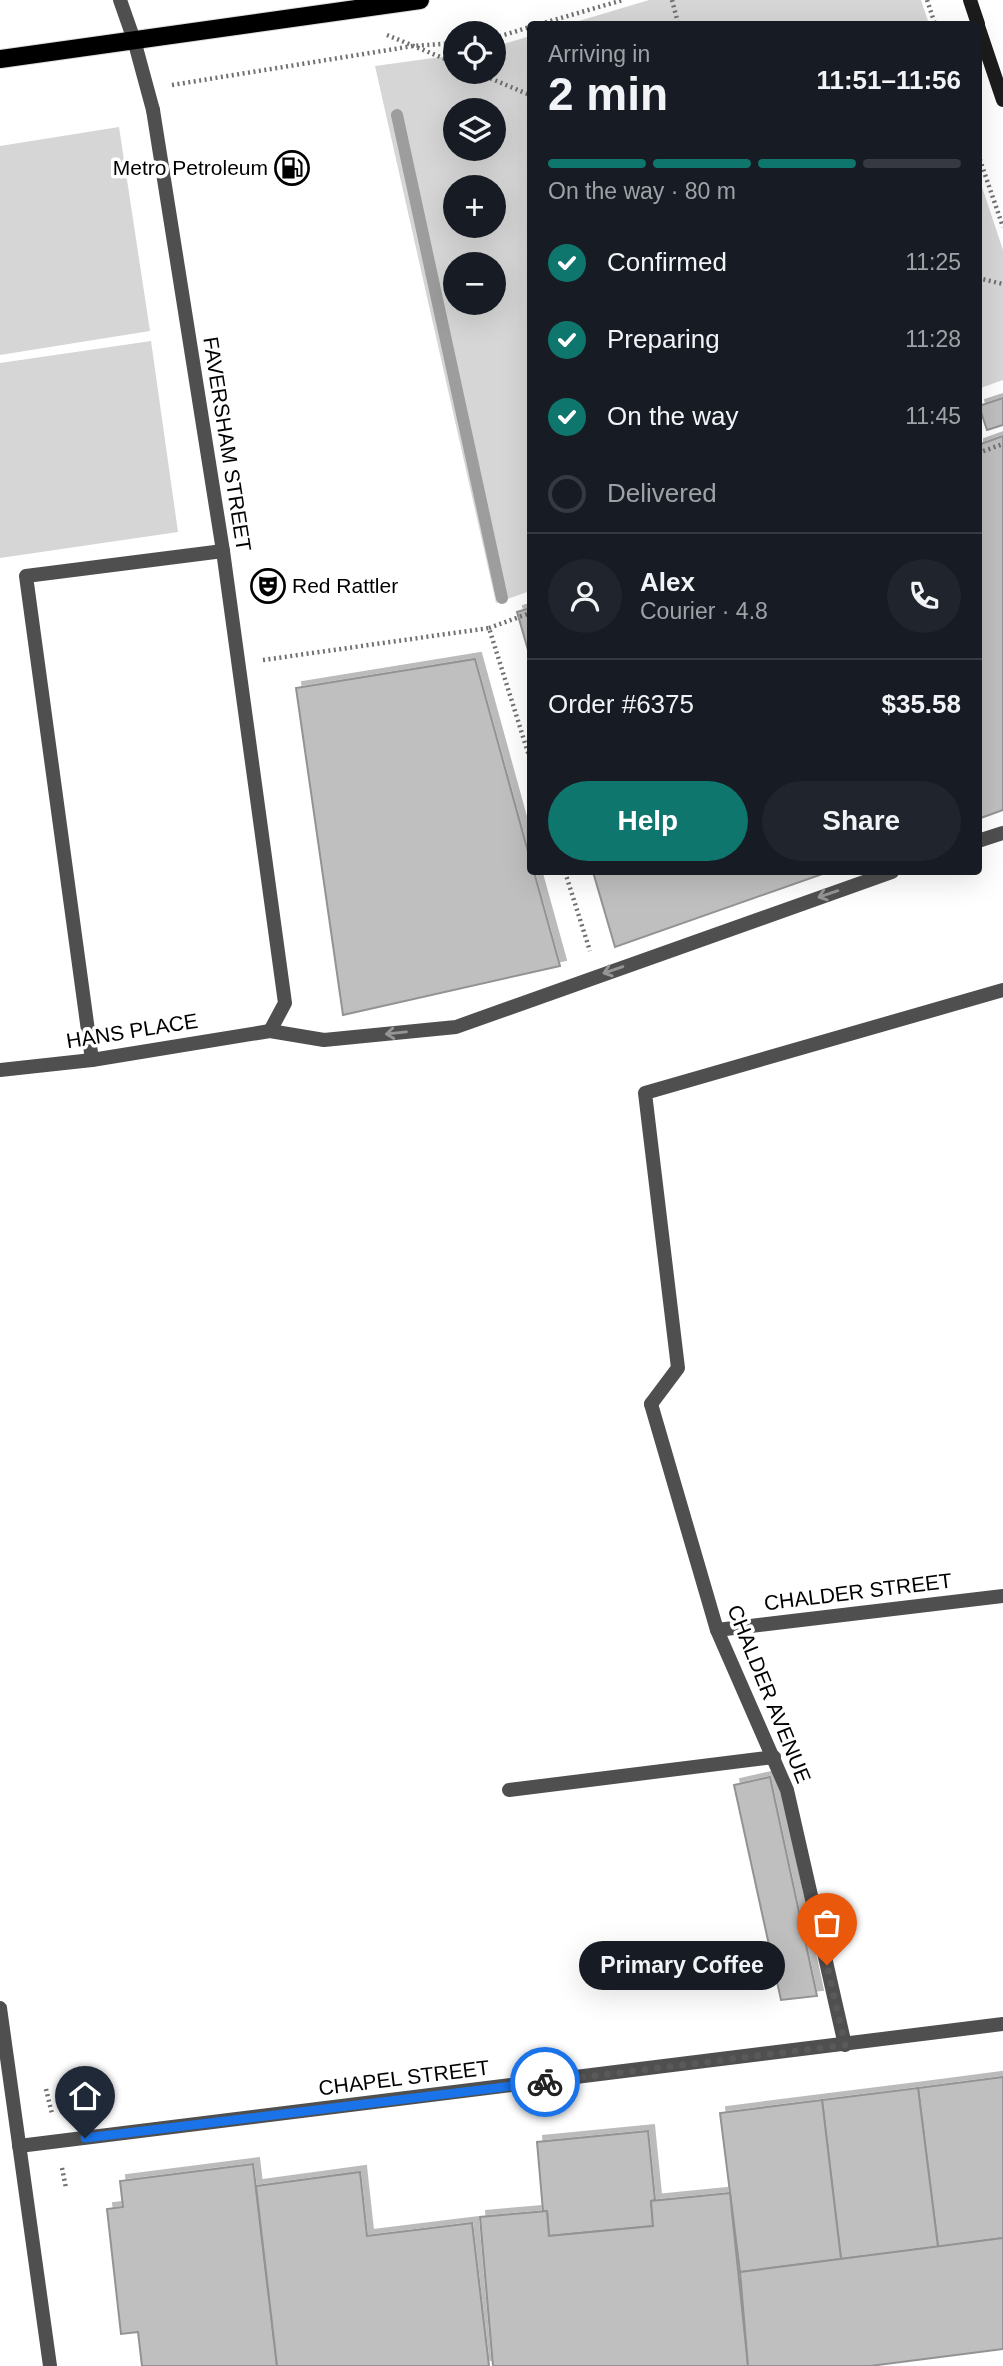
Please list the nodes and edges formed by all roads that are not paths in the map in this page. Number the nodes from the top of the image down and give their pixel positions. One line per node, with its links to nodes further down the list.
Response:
1 (120, 0): 6 (street, FAVERSHAM STREET)
2 (420, 0): 6 (main road)
3 (970, 0): 4 (main road)
4 (977, 21)
5 (982, 37): 8 (main road)
6 (134, 40): 7 (main road); 9 (street, FAVERSHAM STREET)
7 (0, 59)
8 (1003, 100)
9 (223, 551): 14 (street, FAVERSHAM STREET); 15 (street)
10 (1003, 833): 11 (street)
11 (982, 840)
12 (883, 875): 14 (street, HANS PLACE, one-way to 14)
13 (1003, 990): 18 (street, CHALDER AVENUE)
14 (270, 1031): 15 (street, HANS PLACE)
15 (92, 1060): 16 (street, HANS PLACE)
16 (0, 1070)
17 (1003, 1596): 18 (street, CHALDER STREET)
18 (717, 1630): 19 (street, CHALDER AVENUE)
19 (774, 1757): 20 (street); 23 (street, CHALDER AVENUE)
20 (509, 1790)
21 (0, 2008): 24 (street)
22 (1003, 2024): 23 (street, CHAPEL STREET)
23 (845, 2045): 24 (street, CHAPEL STREET)
24 (19, 2146): 25 (street)
25 (50, 2366)

